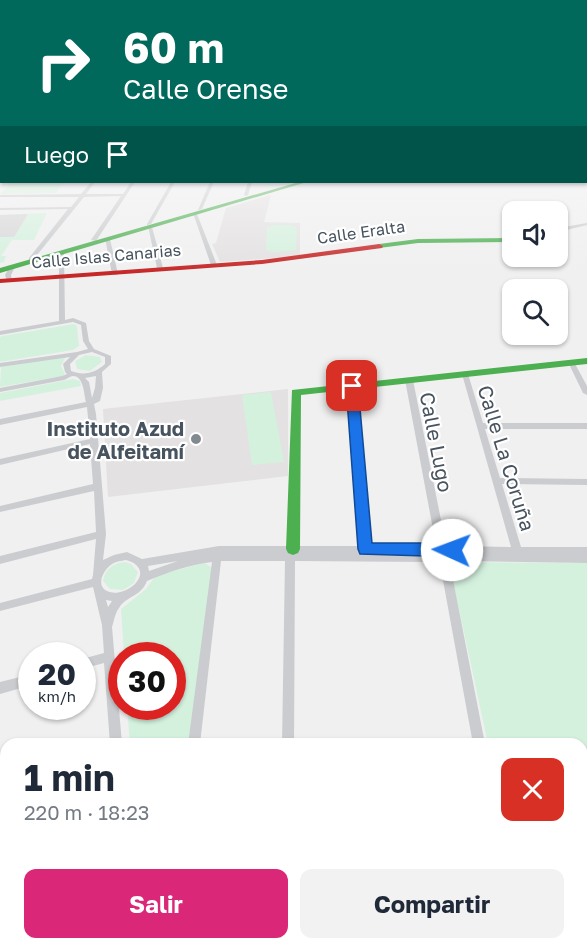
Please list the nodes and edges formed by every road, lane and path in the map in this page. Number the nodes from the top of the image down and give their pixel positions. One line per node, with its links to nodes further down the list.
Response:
1 (91, 184): 8 (street)
2 (131, 184): 9 (street)
3 (172, 184): 16 (street)
4 (211, 184): 14 (street)
5 (249, 184): 10 (street)
6 (285, 184): 10 (street)
7 (296, 184): 14 (street)
8 (84, 194): 9 (street); 11 (street); 12 (street)
9 (124, 195): 19 (street)
10 (246, 195): 14 (street)
11 (0, 196)
12 (72, 208): 13 (street); 22 (street)
13 (0, 209)
14 (197, 211): 16 (street); 23 (street)
15 (587, 224): 17 (street)
16 (149, 225): 18 (street); 19 (street); 24 (street)
17 (568, 228)
18 (107, 239): 21 (street); 26 (street)
19 (94, 240): 22 (street)
20 (502, 240): 23 (street, Calle Eralta)
21 (61, 253): 25 (street); 27 (street)
22 (31, 259): 25 (street)
23 (214, 265): 24 (street, Calle Islas Canarias)
24 (160, 268): 26 (street, Calle Islas Canarias)
25 (4, 273): 27 (street, Calle Islas Canarias)
26 (115, 274): 27 (street, Calle Islas Canarias)
27 (63, 276): 28 (street)
28 (62, 322): 29 (street); 30 (street)
29 (0, 333)
30 (86, 341): 31 (street); 32 (street)
31 (92, 350): 32 (street); 36 (street)
32 (78, 353): 35 (street); 38 (street)
33 (587, 361): 34 (street)
34 (571, 362): 37 (street); 42 (street)
35 (0, 365)
36 (99, 372): 38 (street); 43 (street)
37 (465, 374): 39 (street); 47 (street, Calle La Coruña)
38 (76, 375): 41 (street); 44 (street)
39 (409, 380): 40 (street); 56 (street, Calle Lugo)
40 (352, 386): 57 (street); 60 (street)
41 (0, 390)
42 (587, 393)
43 (97, 398): 44 (street); 45 (street)
44 (88, 404): 45 (street); 46 (street)
45 (92, 414): 49 (street)
46 (0, 422)
47 (480, 426): 48 (street); 51 (street, Calle La Coruña)
48 (587, 426)
49 (93, 441): 50 (street); 53 (street)
50 (0, 462)
51 (496, 480): 52 (street); 58 (street, Calle La Coruña)
52 (587, 482)
53 (96, 487): 54 (street); 55 (street)
54 (0, 509)
55 (101, 538): 61 (street); 64 (street); 68 (street)
56 (441, 547): 57 (street); 58 (street); 65 (street); 65 (street)
57 (365, 549): 60 (street)
58 (517, 550): 59 (street)
59 (587, 551)
60 (291, 553): 62 (street); 65 (street); 66 (street); 78 (street)
61 (118, 557): 66 (street); 68 (street)
62 (217, 557): 67 (street); 77 (street)
63 (587, 559): 65 (street)
64 (0, 560)
65 (444, 561): 79 (street)
66 (142, 563): 67 (street)
67 (144, 578): 69 (street)
68 (97, 582): 69 (street); 70 (street); 71 (street)
69 (123, 596): 71 (street)
70 (0, 607)
71 (108, 625): 72 (street)
72 (109, 642)
73 (18, 683): 74 (street)
74 (0, 688)
75 (114, 720): 76 (street)
76 (116, 738)
77 (195, 738)
78 (288, 738)
79 (478, 738)

